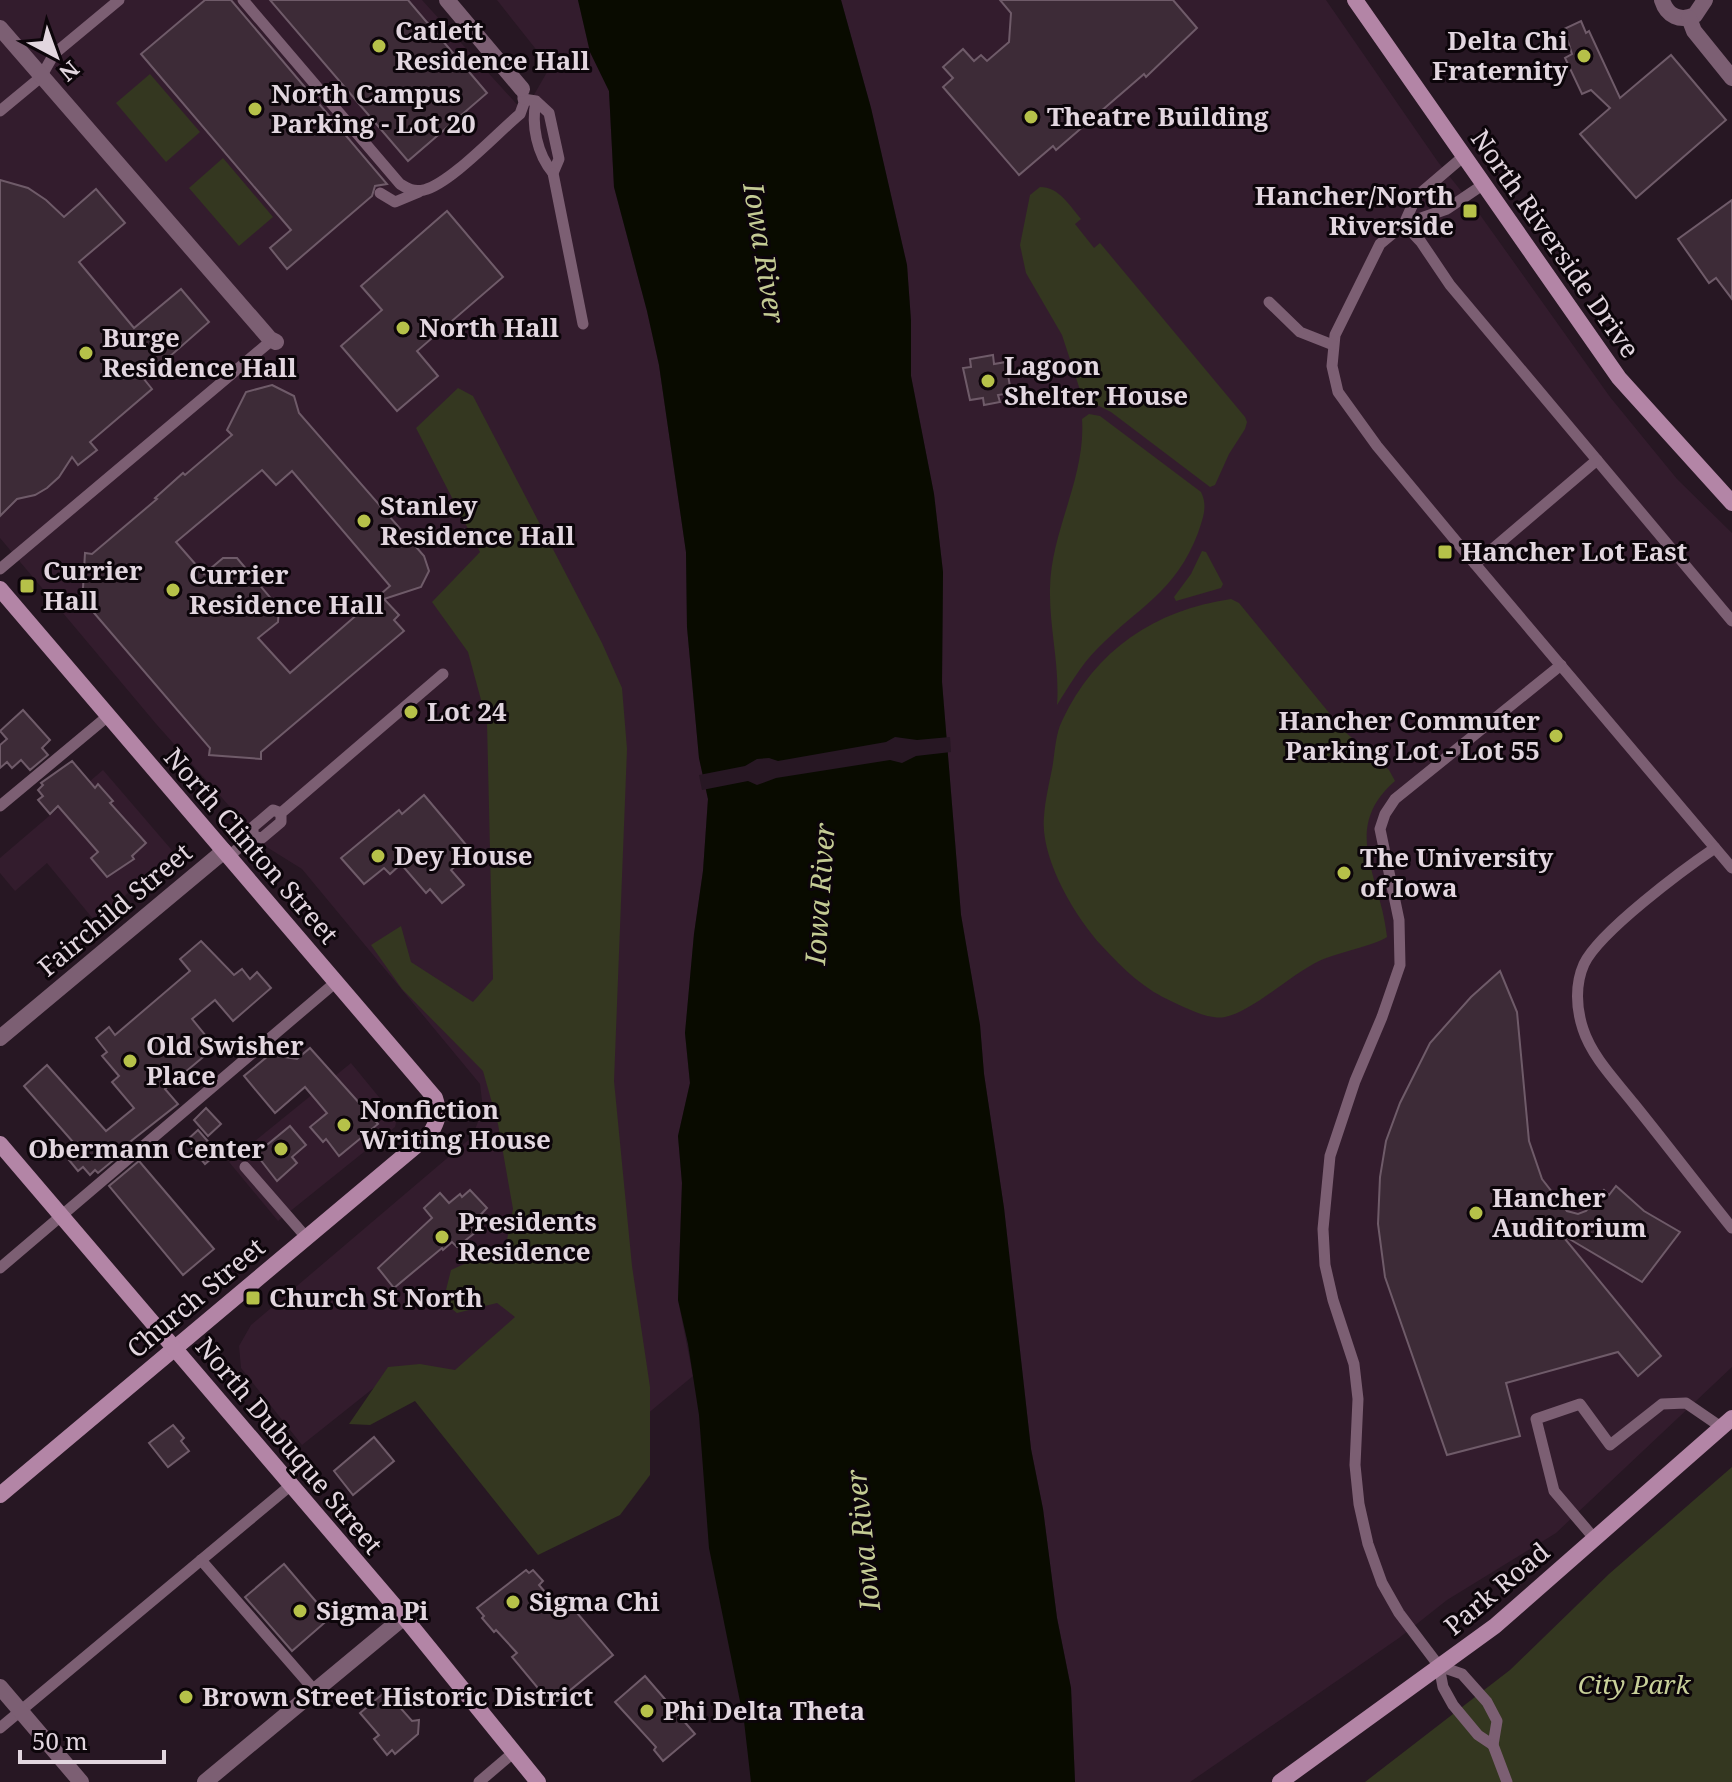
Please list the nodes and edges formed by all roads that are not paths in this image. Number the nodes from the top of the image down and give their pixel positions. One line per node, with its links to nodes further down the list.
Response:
1 (119, 0): 9 (lane)
2 (243, 0): 15 (lane)
3 (447, 0): 11 (street)
4 (1355, 0): 13 (street, North Riverside Drive)
5 (1662, 0): 7 (street)
6 (1705, 0): 7 (street)
7 (1689, 18): 10 (street)
8 (0, 28): 9 (street)
9 (41, 77): 12 (lane); 20 (street)
10 (1732, 78)
11 (523, 94): 15 (lane); 19 (lane)
12 (0, 111)
13 (1464, 156): 14 (street, North Riverside Drive); 17 (lane)
14 (1484, 184): 17 (lane); 23 (street, North Riverside Drive)
15 (427, 189): 16 (lane)
16 (380, 193)
17 (1404, 224): 21 (lane); 22 (lane)
18 (1269, 302): 21 (lane)
19 (583, 324)
20 (274, 341): 25 (lane)
21 (1333, 345): 24 (lane)
22 (1597, 460): 24 (lane); 27 (lane)
23 (1732, 503)
24 (1475, 564): 28 (lane)
25 (0, 569)
26 (0, 589): 30 (street, North Clinton Street)
27 (1732, 621)
28 (1561, 665): 32 (lane); 51 (lane)
29 (443, 674): 33 (lane)
30 (108, 716): 31 (lane); 33 (street, North Clinton Street)
31 (0, 806)
32 (1715, 848): 34 (lane); 41 (lane)
33 (226, 854): 35 (street, North Clinton Street); 36 (street, Fairchild Street)
34 (1732, 868)
35 (336, 982): 37 (street, North Clinton Street); 40 (lane)
36 (0, 1038)
37 (423, 1139): 42 (street, Church Street)
38 (0, 1144): 40 (street, North Dubuque Street)
39 (245, 1167): 42 (lane)
40 (61, 1216): 43 (lane); 44 (street, North Dubuque Street)
41 (1732, 1228)
42 (306, 1237): 44 (street, Church Street)
43 (0, 1268)
44 (174, 1348): 46 (street, North Dubuque Street); 47 (street, Church Street)
45 (1726, 1422): 48 (street, Park Road); 48 (lane)
46 (291, 1485): 49 (lane); 50 (street, North Dubuque Street)
47 (0, 1495)
48 (1594, 1538): 51 (street, Park Road)
49 (201, 1560): 53 (lane); 54 (lane)
50 (404, 1617): 53 (street); 57 (street, North Dubuque Street)
51 (1439, 1666): 56 (lane); 56 (lane); 62 (street, Park Road)
52 (0, 1687): 54 (street)
53 (315, 1691): 59 (street)
54 (21, 1711): 55 (lane); 58 (street)
55 (0, 1728)
56 (1493, 1745): 63 (lane)
57 (514, 1752): 60 (lane); 61 (street, North Dubuque Street)
58 (81, 1782)
59 (205, 1782)
60 (479, 1782)
61 (538, 1782)
62 (1280, 1782)
63 (1507, 1782)

